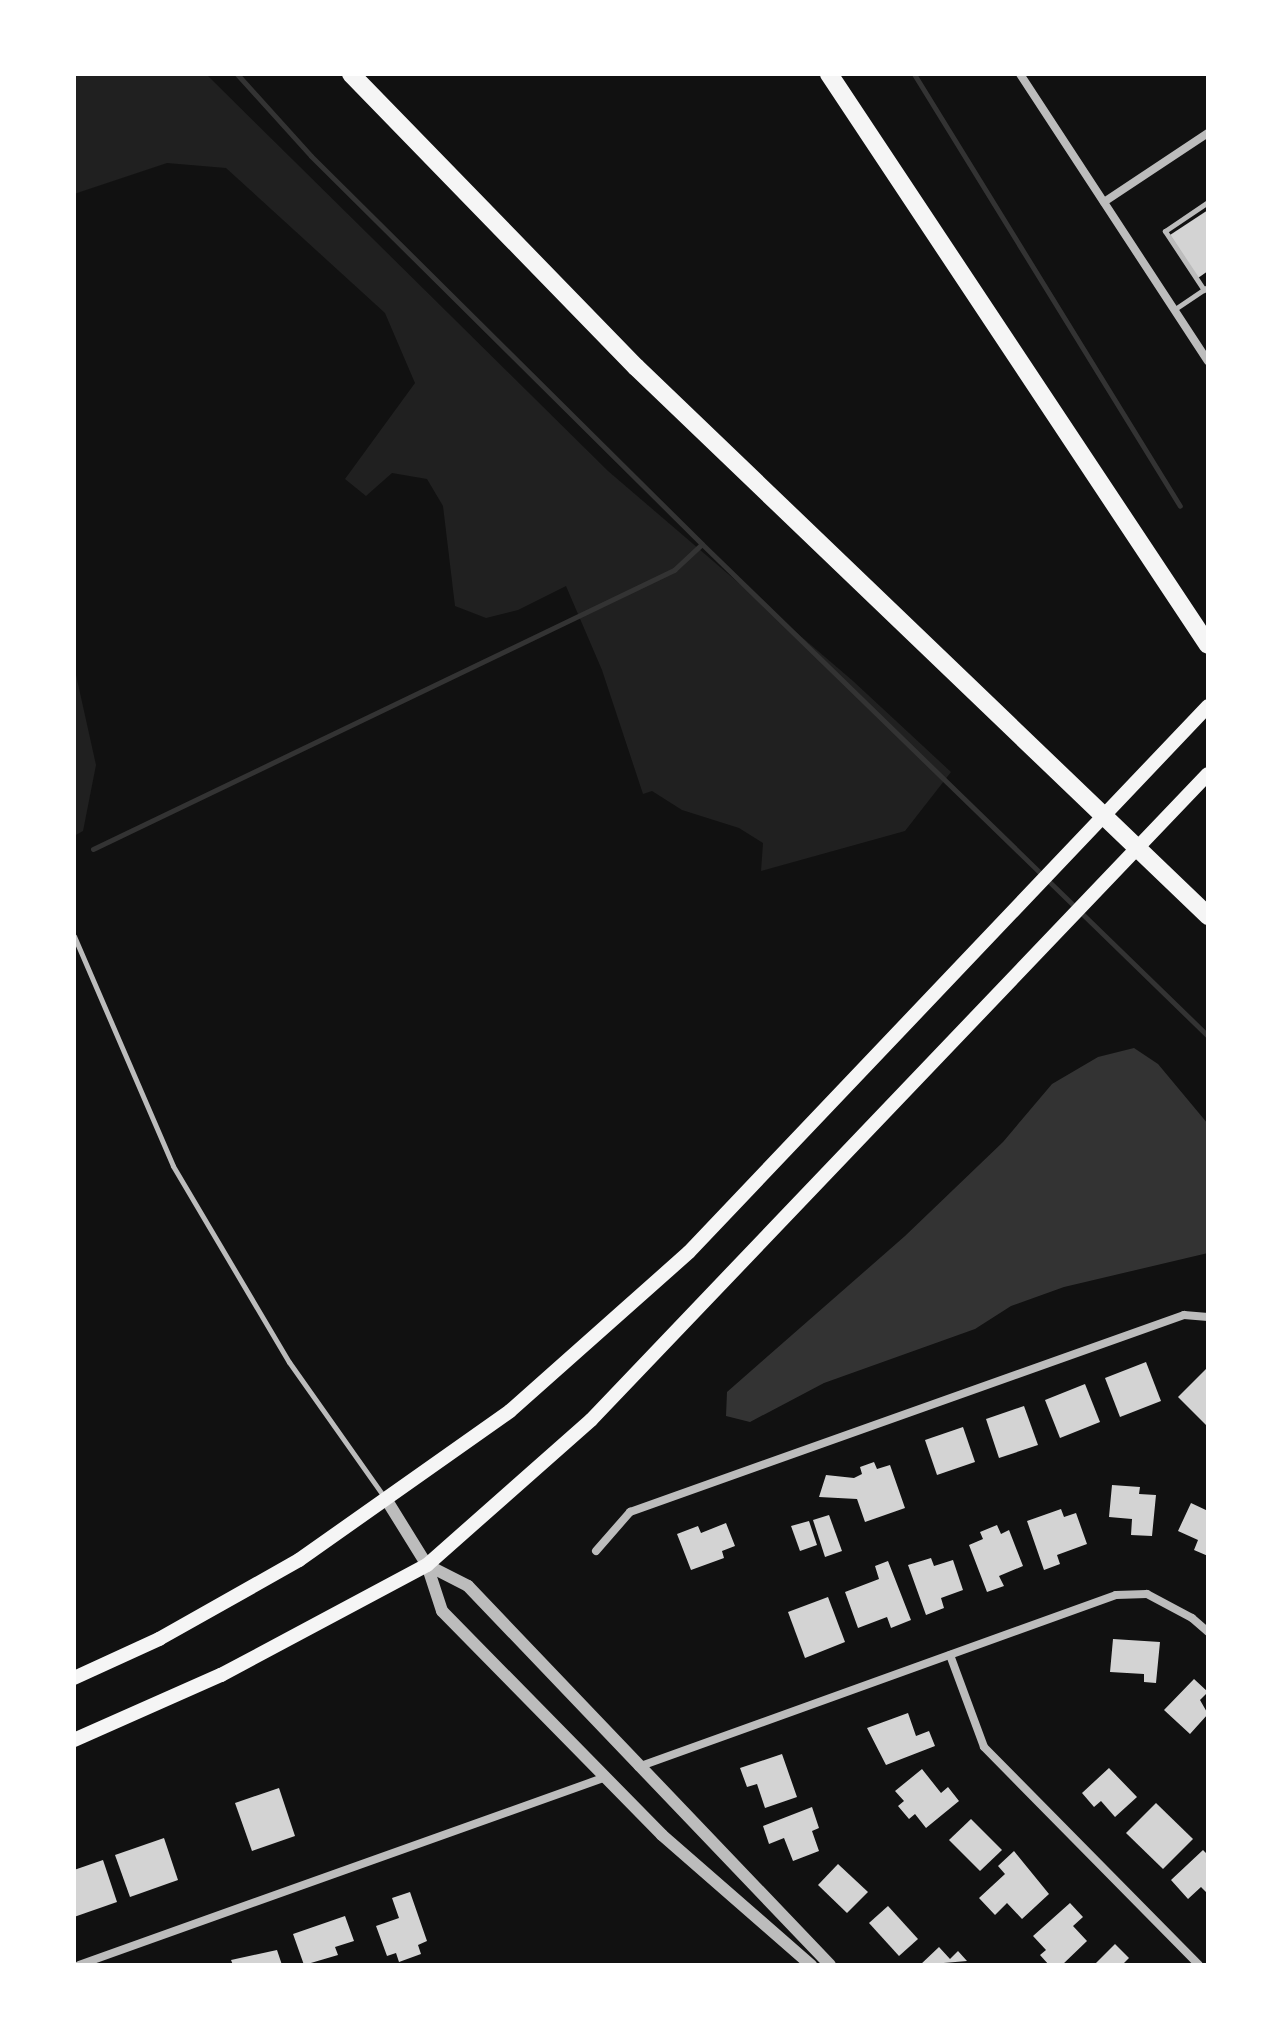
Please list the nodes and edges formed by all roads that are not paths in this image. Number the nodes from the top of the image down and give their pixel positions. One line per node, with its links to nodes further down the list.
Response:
1 (829, 74): 10 (highway)
2 (1020, 74): 5 (street)
3 (354, 76): 13 (highway)
4 (1207, 135): 5 (street)
5 (1104, 202): 8 (street)
6 (1208, 202): 7 (lane)
7 (1206, 289): 8 (lane)
8 (1175, 309): 9 (street)
9 (1208, 361)
10 (1208, 645)
11 (1208, 706): 16 (main road)
12 (1208, 774): 18 (main road)
13 (1208, 916)
14 (74, 936): 16 (lane)
15 (1208, 1317): 17 (street)
16 (386, 1499): 18 (street); 21 (main road)
17 (596, 1551)
18 (427, 1565): 22 (main road); 23 (street); 24 (street)
19 (1208, 1632): 20 (street)
20 (950, 1655): 23 (street); 28 (street)
21 (74, 1678)
22 (74, 1740)
23 (637, 1767): 27 (street)
24 (603, 1778): 25 (street); 26 (street)
25 (79, 1965)
26 (811, 1965)
27 (830, 1965)
28 (1199, 1965)

